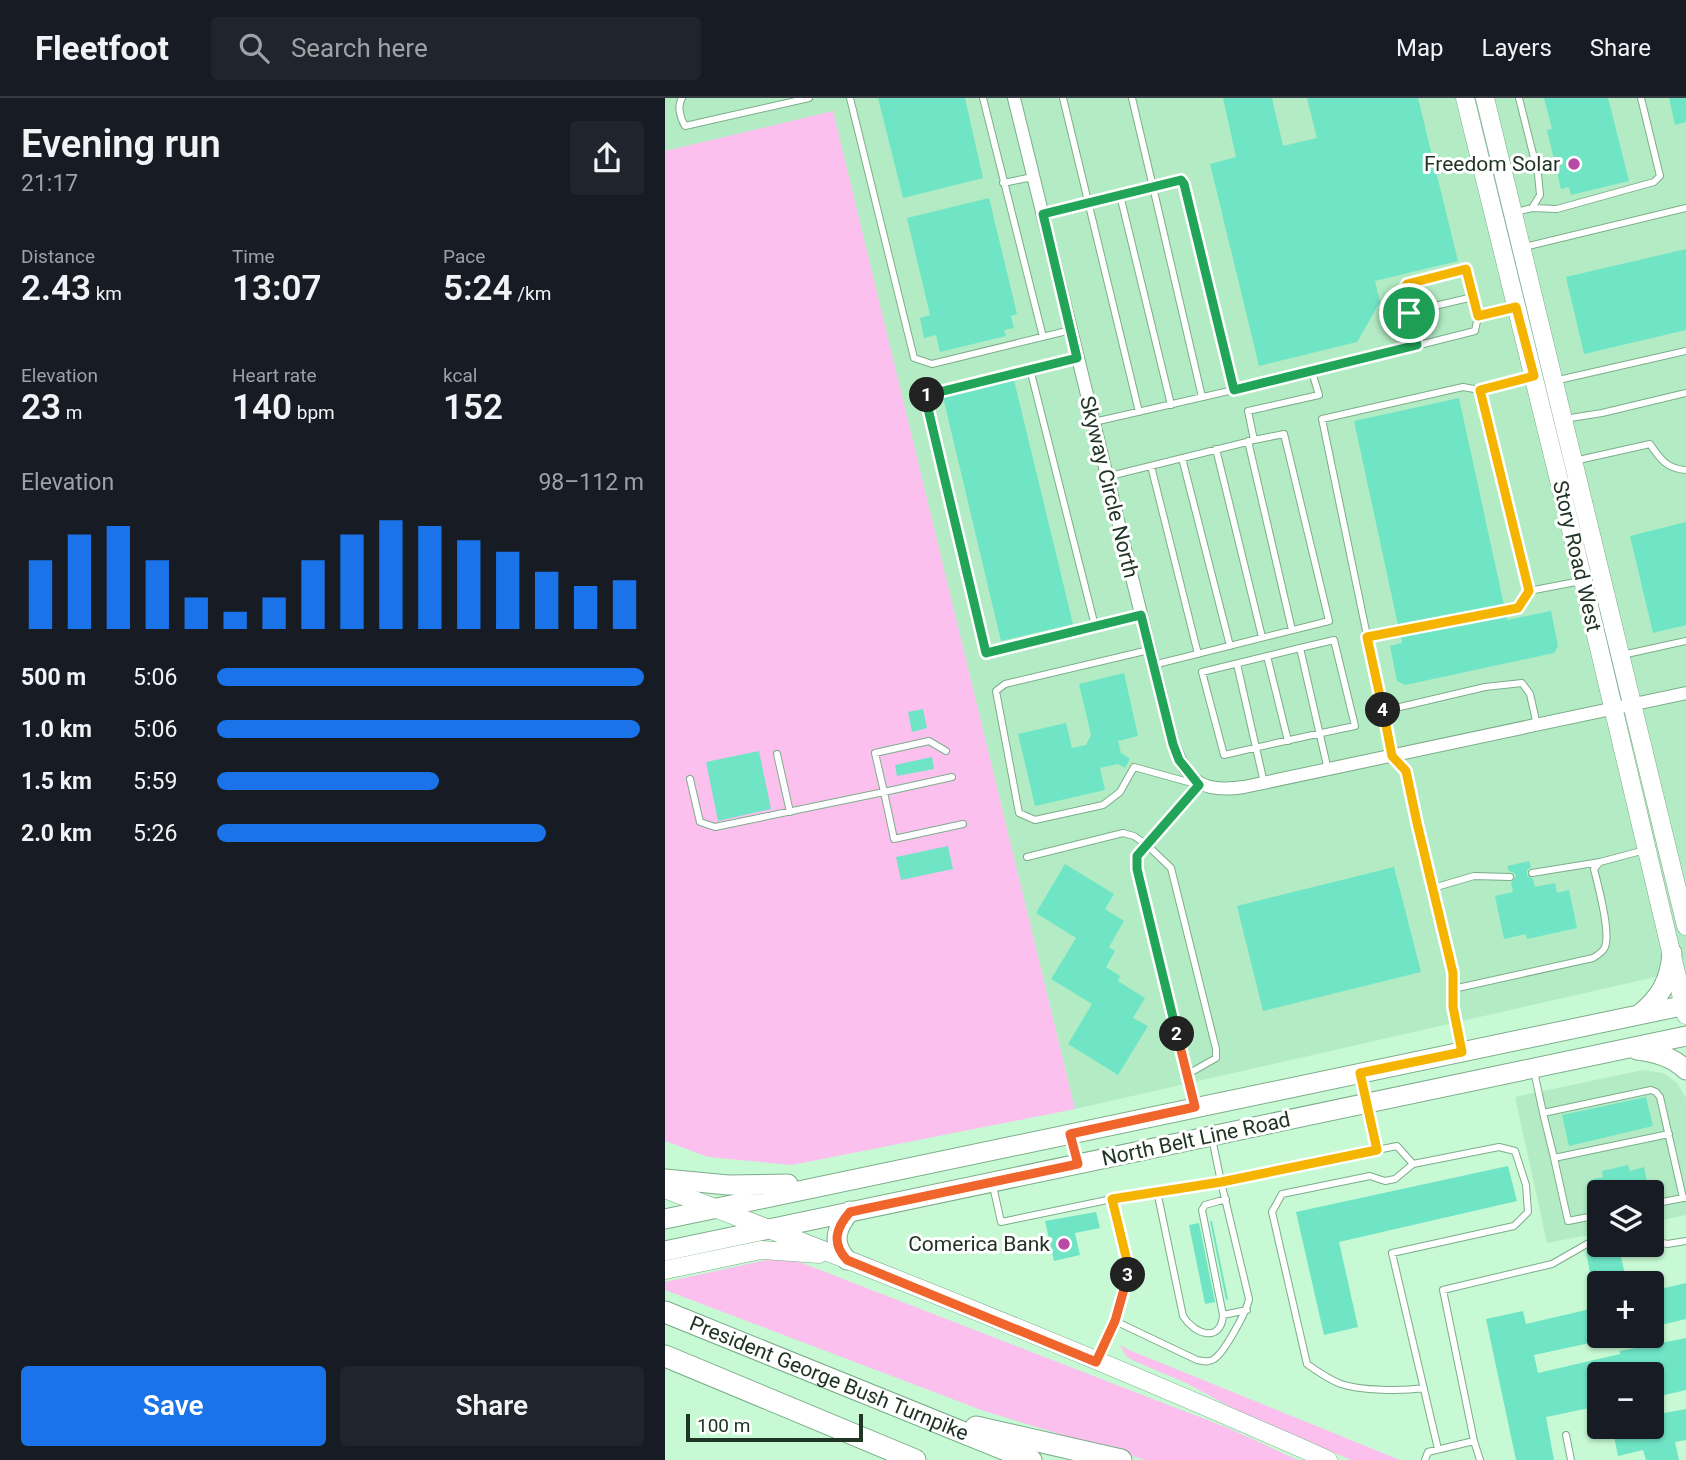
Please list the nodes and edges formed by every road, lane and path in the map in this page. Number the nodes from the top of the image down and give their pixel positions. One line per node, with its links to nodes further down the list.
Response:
1 (683, 98): 2 (lane)
2 (809, 98)
3 (850, 98): 27 (lane)
4 (983, 98): 13 (lane)
5 (1014, 98): 12 (street, Skyway Circle North)
6 (1063, 98): 16 (lane)
7 (1132, 98): 14 (lane)
8 (1465, 98): 23 (street, Story Road West)
9 (1485, 98): 19 (street, Story Road West)
10 (1519, 98): 17 (lane)
11 (1641, 98): 17 (lane)
12 (1033, 177): 13 (lane); 20 (street, Skyway Circle North)
13 (1003, 183): 27 (lane)
14 (1153, 187): 15 (lane); 35 (lane); 38 (lane)
15 (1120, 195): 16 (lane); 39 (lane)
16 (1089, 203): 20 (lane); 40 (lane)
17 (1532, 208): 19 (lane)
18 (1686, 208): 21 (lane)
19 (1514, 213): 21 (street, Story Road West)
20 (1043, 214): 26 (street, Skyway Circle North)
21 (1523, 248): 34 (street, Story Road West)
22 (1473, 297): 24 (lane); 24 (lane); 25 (lane)
23 (1516, 307): 25 (lane); 33 (street, Story Road West)
24 (1409, 313): 28 (lane)
25 (1478, 316): 28 (lane)
26 (1070, 330): 27 (lane); 30 (street, Skyway Circle North)
27 (1042, 337)
28 (1417, 345): 32 (lane)
29 (1686, 351): 34 (lane)
30 (1077, 358): 31 (lane); 42 (street, Skyway Circle North)
31 (1030, 369): 53 (lane); 53 (lane)
32 (1313, 372): 35 (lane); 43 (lane)
33 (1534, 376): 36 (lane); 50 (street, Story Road West)
34 (1552, 382): 41 (street, Story Road West)
35 (1234, 390): 38 (lane)
36 (1480, 390): 51 (lane); 56 (lane)
37 (1686, 393): 41 (lane)
38 (1202, 397): 39 (lane)
39 (1171, 405): 40 (lane)
40 (1139, 412): 42 (lane)
41 (1562, 419): 46 (street, Story Road West)
42 (1093, 423): 49 (street, Skyway Circle North)
43 (1251, 441): 44 (lane); 54 (lane); 54 (lane)
44 (1216, 449): 45 (lane); 55 (lane)
45 (1182, 458): 47 (lane); 58 (lane)
46 (1572, 461): 48 (lane); 63 (street, Story Road West)
47 (1151, 466): 49 (lane); 61 (lane)
48 (1686, 470)
49 (1106, 477): 52 (street, Skyway Circle North)
50 (1583, 581): 51 (lane); 68 (street, Story Road West)
51 (1529, 591): 56 (lane)
52 (1141, 615): 53 (lane); 60 (street, Skyway Circle North)
53 (1095, 626)
54 (1292, 630): 55 (lane)
55 (1262, 637): 58 (lane)
56 (1367, 637): 69 (lane)
57 (1686, 640): 63 (lane)
58 (1230, 646): 61 (lane)
59 (1300, 648): 62 (lane); 71 (lane); 71 (lane)
60 (1149, 650): 65 (street, Skyway Circle North); 81 (lane)
61 (1198, 654): 65 (lane)
62 (1267, 656): 64 (lane); 72 (lane)
63 (1620, 656): 67 (street, Story Road West)
64 (1237, 664): 73 (lane); 73 (lane)
65 (1153, 666): 81 (street, Skyway Circle North)
66 (1686, 693): 67 (street)
67 (1632, 704): 68 (street); 92 (street, Story Road West)
68 (1613, 709): 70 (street); 86 (street, Story Road West)
69 (1383, 711): 70 (lane); 76 (lane)
70 (1537, 725): 76 (street)
71 (1319, 734): 72 (lane); 77 (lane)
72 (1288, 741): 73 (lane)
73 (1257, 748): 80 (lane)
74 (946, 751): 82 (lane)
75 (777, 754): 83 (lane)
76 (1392, 756): 77 (street); 91 (lane)
77 (1328, 769): 80 (street)
78 (953, 777): 82 (lane)
79 (690, 779): 83 (lane)
80 (1264, 783): 81 (street)
81 (1199, 785): 85 (lane)
82 (884, 792): 83 (lane); 84 (lane)
83 (790, 812)
84 (963, 824)
85 (1147, 845): 87 (lane); 103 (lane); 103 (lane)
86 (1647, 850): 88 (lane); 93 (street, Story Road West)
87 (1027, 857)
88 (1600, 862): 89 (lane); 94 (lane)
89 (1532, 873)
90 (1510, 877): 91 (lane)
91 (1433, 888): 94 (lane)
92 (1686, 926)
93 (1672, 953): 95 (street, Story Road West); 96 (main road)
94 (1453, 989): 99 (lane)
95 (1685, 1008): 96 (main road, North Belt Line Road)
96 (1640, 1014): 99 (main road, North Belt Line Road)
97 (1686, 1036): 98 (main road, North Belt Line Road)
98 (1615, 1051): 100 (main road, North Belt Line Road); 101 (main road)
99 (1462, 1052): 102 (main road, North Belt Line Road)
100 (1534, 1069): 104 (main road, North Belt Line Road); 106 (lane)
101 (1686, 1070)
102 (1360, 1073): 104 (lane); 105 (main road, North Belt Line Road)
103 (1188, 1074): 105 (lane)
104 (1367, 1104): 109 (main road, North Belt Line Road); 110 (lane)
105 (1195, 1107): 108 (main road, North Belt Line Road)
106 (1543, 1113): 107 (lane); 111 (lane)
107 (1669, 1133): 111 (lane); 120 (lane)
108 (1070, 1134): 112 (main road); 117 (main road, North Belt Line Road)
109 (1211, 1136): 112 (main road, North Belt Line Road); 116 (lane)
110 (1377, 1150): 113 (lane); 116 (lane)
111 (1554, 1158): 126 (lane)
112 (1078, 1164): 115 (main road, North Belt Line Road)
113 (1413, 1164): 141 (lane); 141 (lane)
114 (665, 1179): 117 (main road)
115 (992, 1181): 121 (lane); 125 (main road, North Belt Line Road)
116 (1221, 1182): 119 (lane); 122 (lane)
117 (834, 1183): 124 (main road, North Belt Line Road)
118 (665, 1189): 124 (street)
119 (1157, 1191): 121 (lane); 137 (lane)
120 (1685, 1198): 123 (lane)
121 (1112, 1199): 138 (lane)
122 (1226, 1199): 135 (lane); 137 (lane)
123 (1664, 1202)
124 (718, 1208): 127 (main road, North Belt Line Road); 128 (street)
125 (850, 1212): 128 (main road, North Belt Line Road); 133 (main road)
126 (1587, 1217)
127 (665, 1219)
128 (770, 1228): 132 (main road, North Belt Line Road); 133 (street)
129 (1686, 1241): 130 (lane)
130 (1664, 1243)
131 (1587, 1244): 144 (lane)
132 (668, 1250)
133 (841, 1258): 134 (street); 140 (street)
134 (665, 1270)
135 (1247, 1310): 137 (lane); 138 (lane)
136 (665, 1312): 142 (highway, President George Bush Turnpike)
137 (1223, 1315)
138 (1115, 1321): 140 (lane)
139 (665, 1356): 146 (highway, President George Bush Turnpike)
140 (1096, 1362): 149 (street)
141 (1424, 1388): 145 (lane)
142 (914, 1413): 147 (highway, President George Bush Turnpike); 148 (highway)
143 (1566, 1435): 152 (lane)
144 (1474, 1441): 145 (lane); 151 (lane)
145 (1438, 1449): 150 (lane)
146 (915, 1460)
147 (1031, 1460)
148 (1121, 1460)
149 (1328, 1460)
150 (1425, 1460)
151 (1481, 1460)
152 (1571, 1460)

